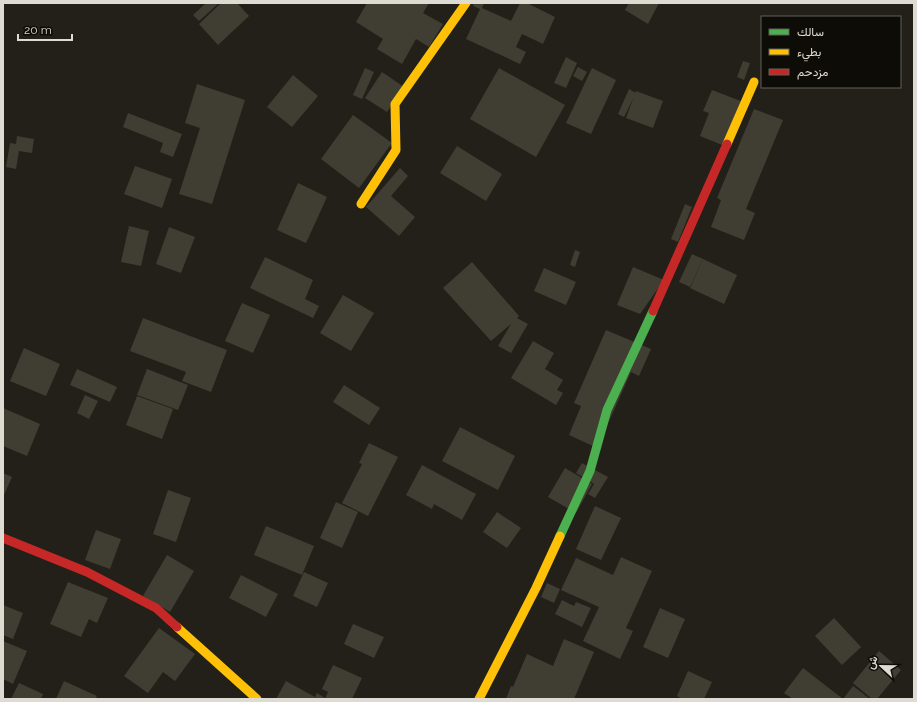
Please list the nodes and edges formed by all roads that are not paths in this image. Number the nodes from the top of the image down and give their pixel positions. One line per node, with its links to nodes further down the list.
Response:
1 (466, 3): 3 (street)
2 (754, 82): 6 (street)
3 (361, 204)
4 (3, 538): 5 (street)
5 (257, 699)
6 (479, 699)

